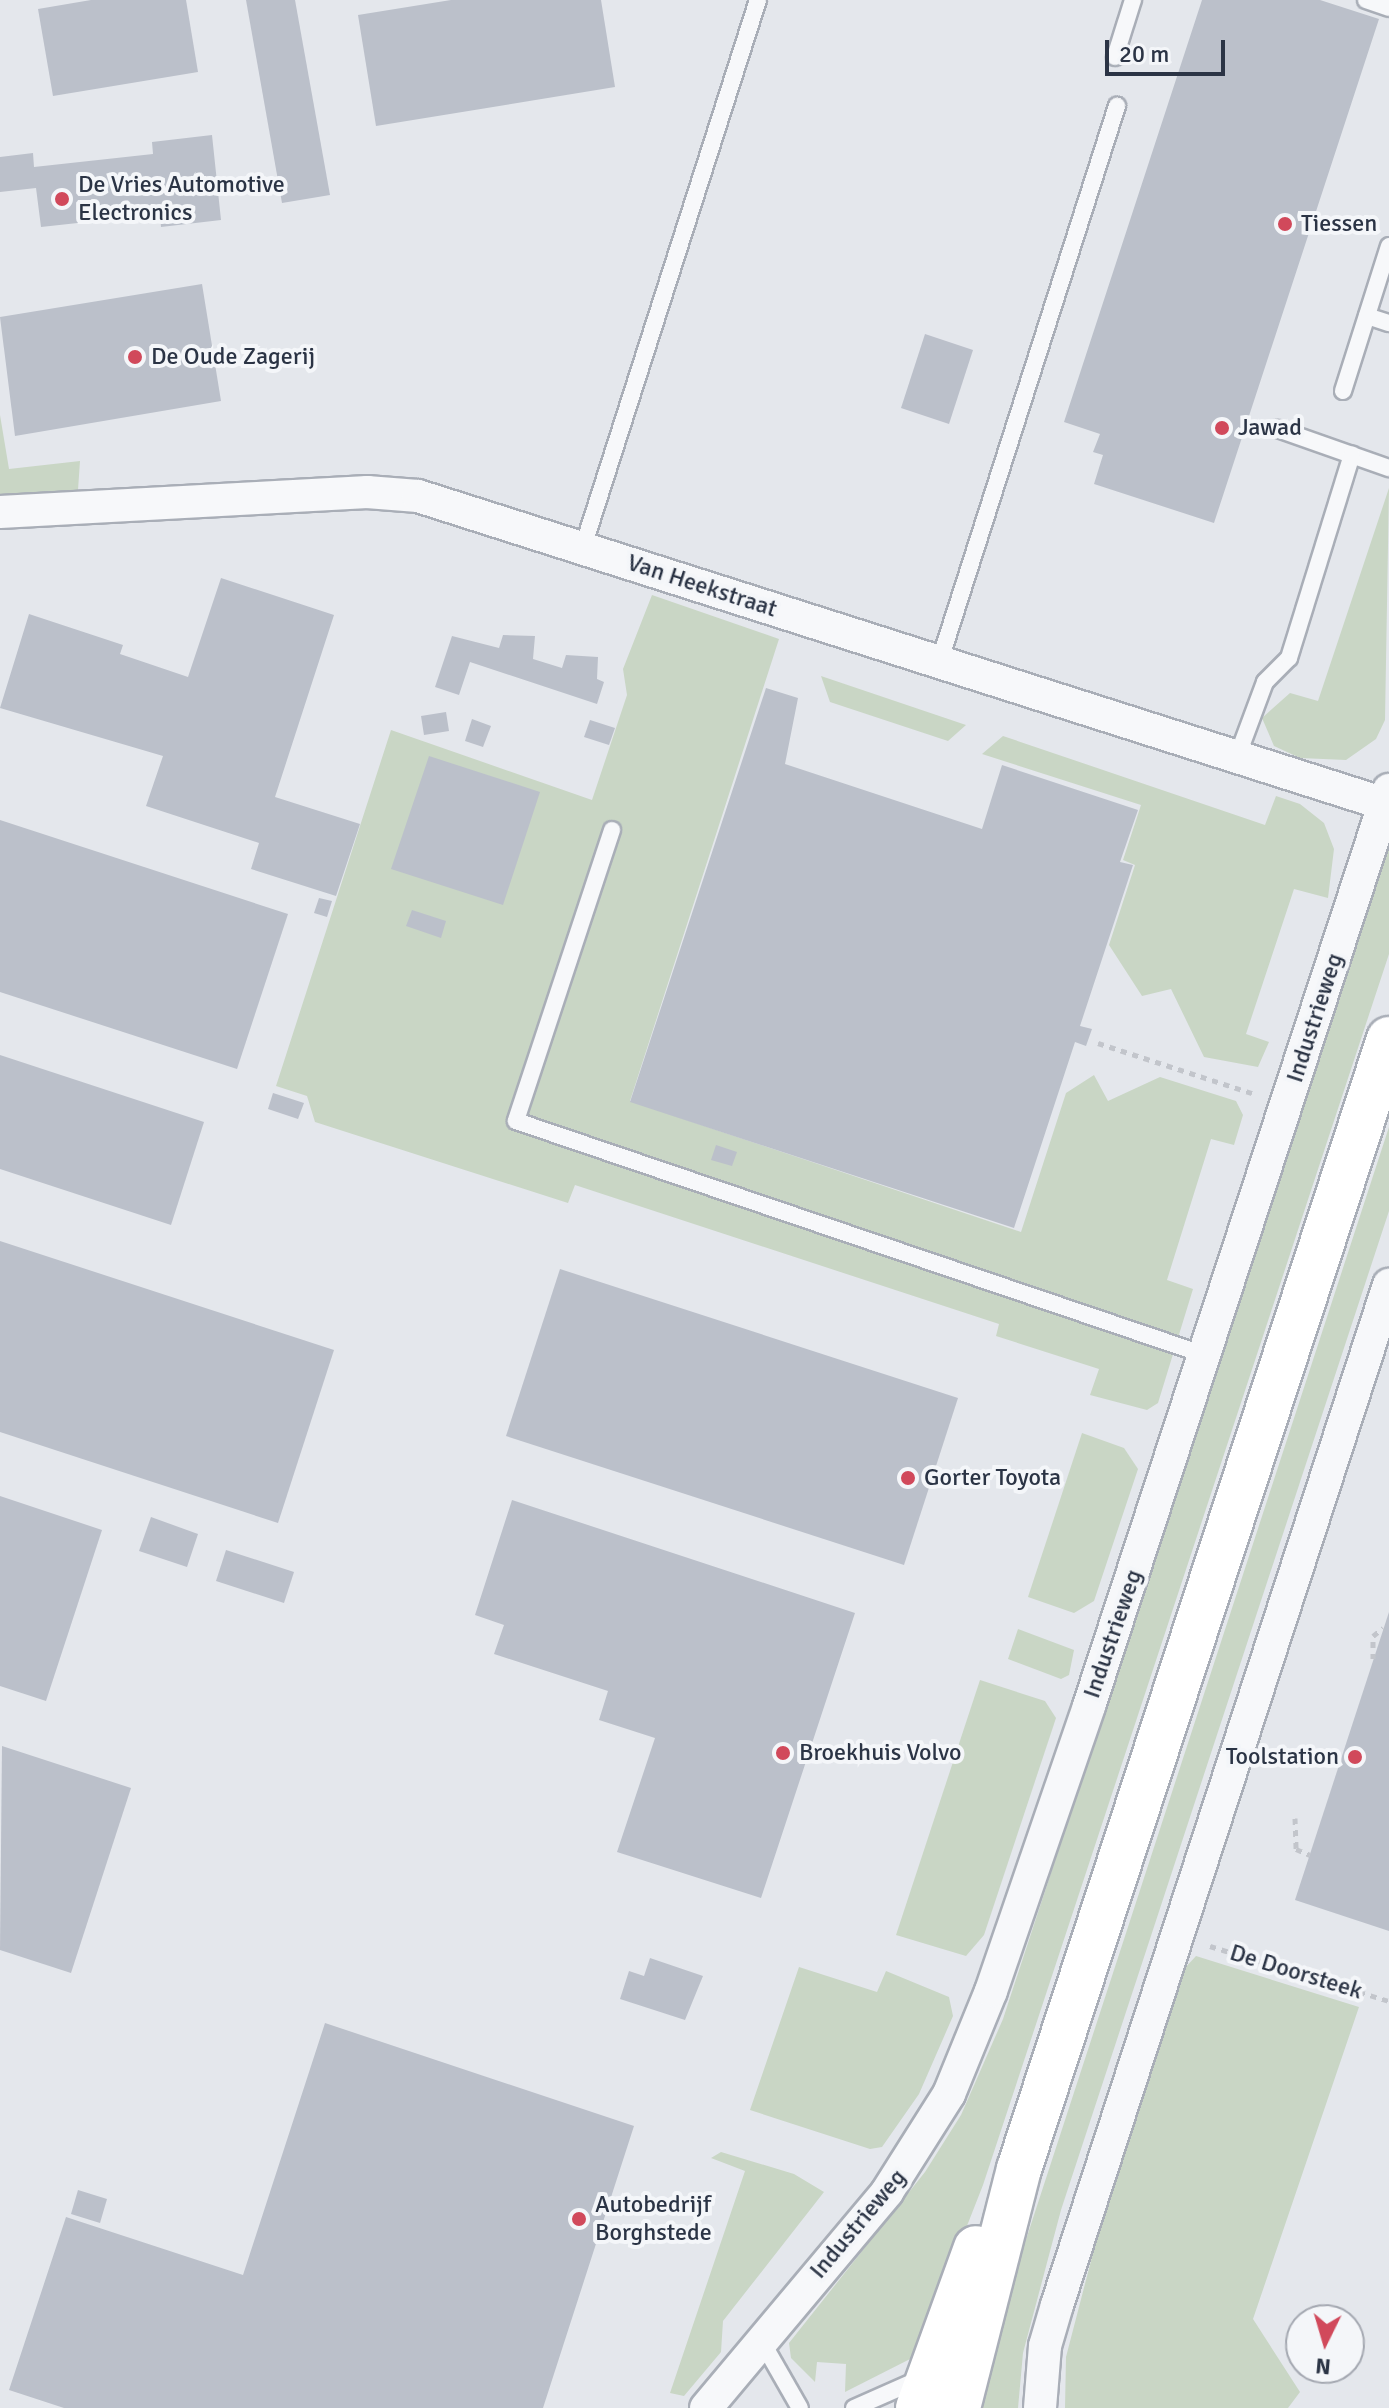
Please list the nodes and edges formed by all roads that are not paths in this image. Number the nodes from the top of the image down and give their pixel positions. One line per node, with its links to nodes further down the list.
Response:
1 (758, 0): 15 (lane)
2 (1133, 0): 5 (lane)
3 (1366, 0): 4 (lane)
4 (1389, 8)
5 (1115, 57)
6 (1117, 106): 16 (lane)
7 (1389, 246): 8 (lane)
8 (1367, 316): 9 (lane); 10 (lane)
9 (1389, 323)
10 (1343, 391)
11 (1278, 429): 12 (lane)
12 (1352, 455): 13 (lane); 17 (lane)
13 (1389, 468)
14 (0, 512): 15 (street, Van Heekstraat)
15 (583, 547): 16 (street, Van Heekstraat)
16 (939, 663): 17 (street, Van Heekstraat)
17 (1235, 761): 18 (street, Van Heekstraat)
18 (1387, 797): 22 (street, Industrieweg)
19 (612, 830): 22 (lane)
20 (1389, 1039): 23 (main road)
21 (1389, 1285): 30 (street)
22 (1205, 1355): 24 (street, Industrieweg)
23 (1019, 2169): 25 (main road); 29 (main road)
24 (760, 2338): 26 (street, Industrieweg); 27 (lane)
25 (922, 2392): 28 (lane)
26 (706, 2408)
27 (800, 2408)
28 (854, 2408)
29 (958, 2408)
30 (1040, 2408)

